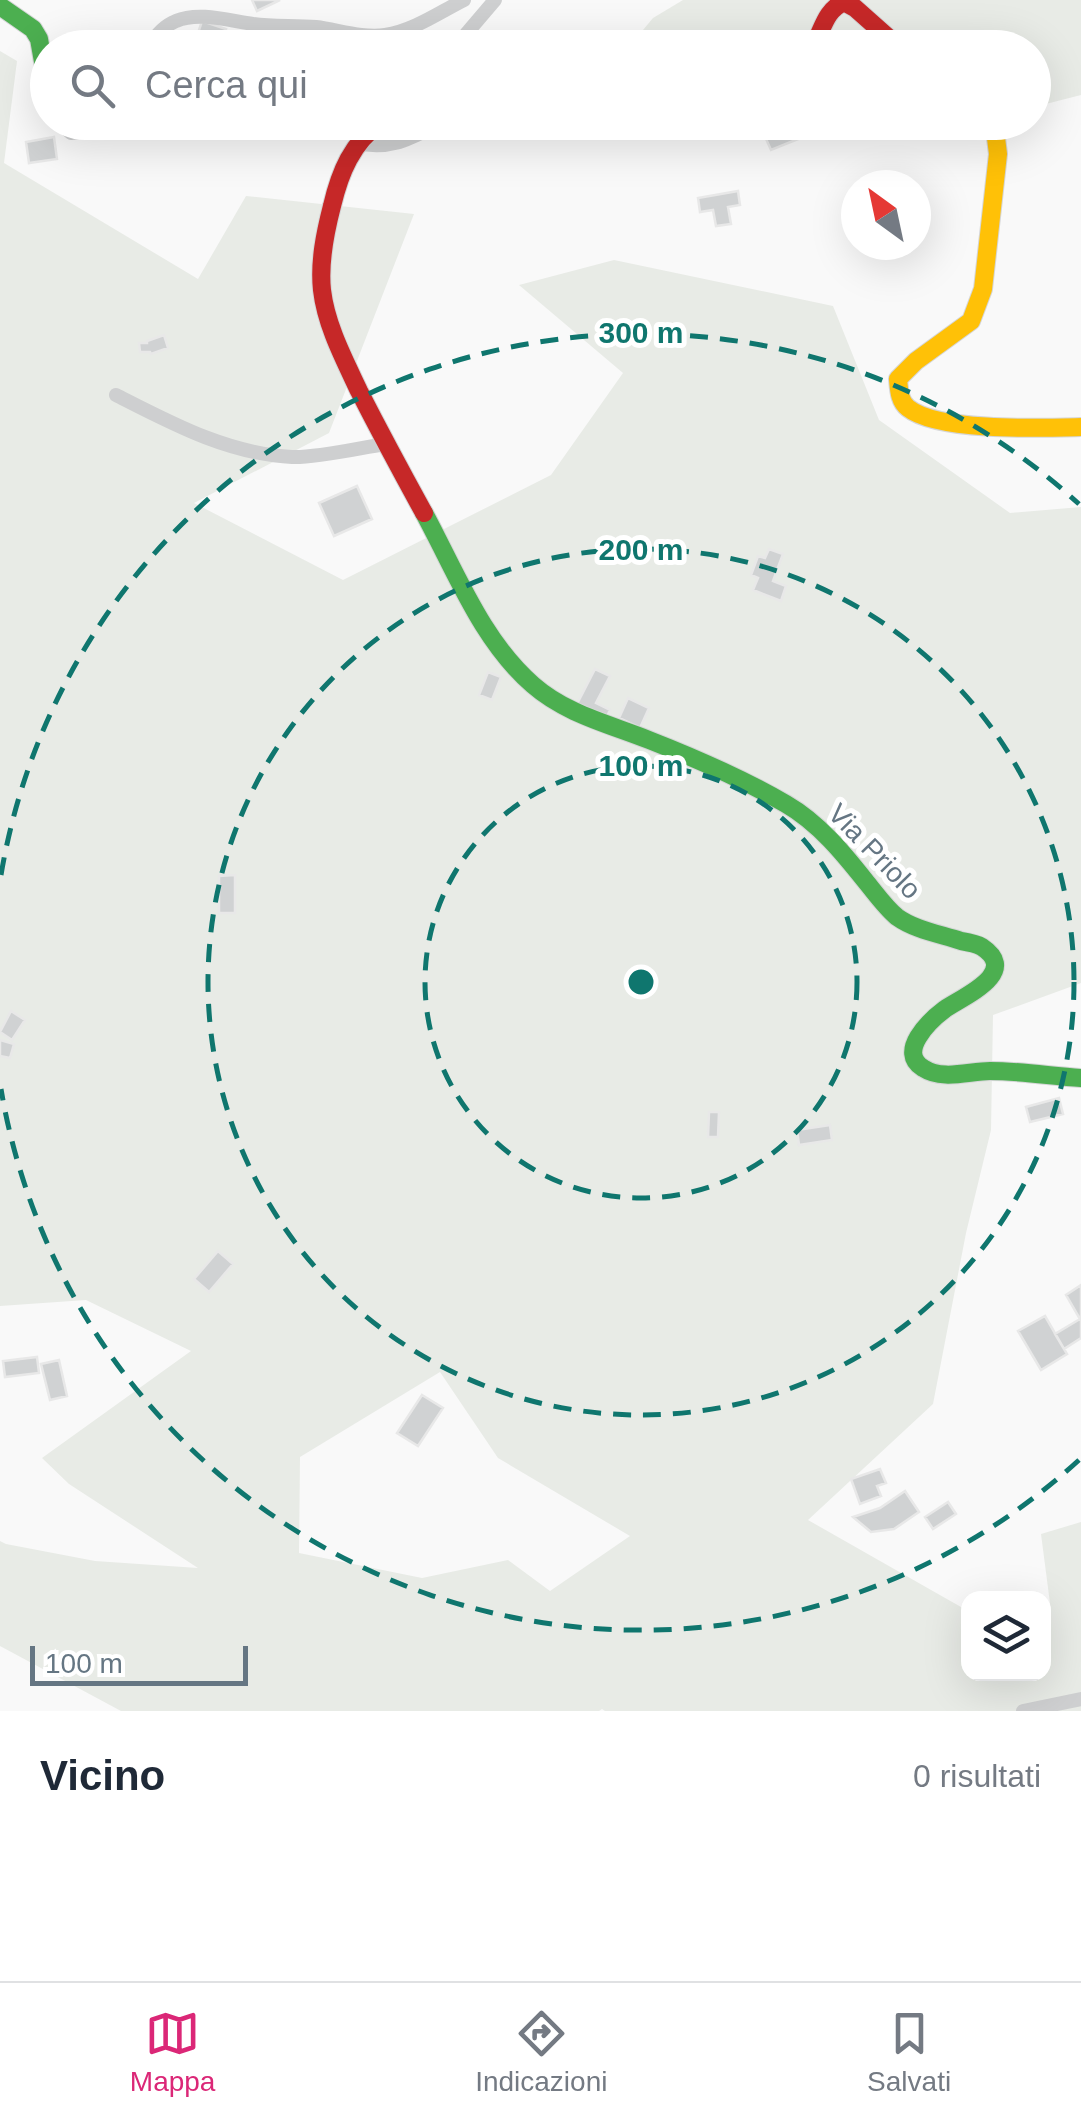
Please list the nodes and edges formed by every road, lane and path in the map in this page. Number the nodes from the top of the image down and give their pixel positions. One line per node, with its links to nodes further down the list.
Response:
1 (464, 0): 7 (street)
2 (496, 0): 8 (street)
3 (0, 6): 4 (street)
4 (32, 30)
5 (162, 30): 6 (street)
6 (332, 30)
7 (406, 30)
8 (470, 30)
9 (820, 30): 10 (street)
10 (880, 30)
11 (359, 140): 14 (street, Via Priolo)
12 (408, 140): 14 (street)
13 (996, 140): 16 (street)
14 (357, 143): 17 (street, Via Priolo)
15 (116, 395): 17 (street)
16 (1081, 427)
17 (385, 444): 18 (street, Via Priolo)
18 (1081, 1078)
19 (1081, 1699): 20 (street)
20 (1023, 1711)

